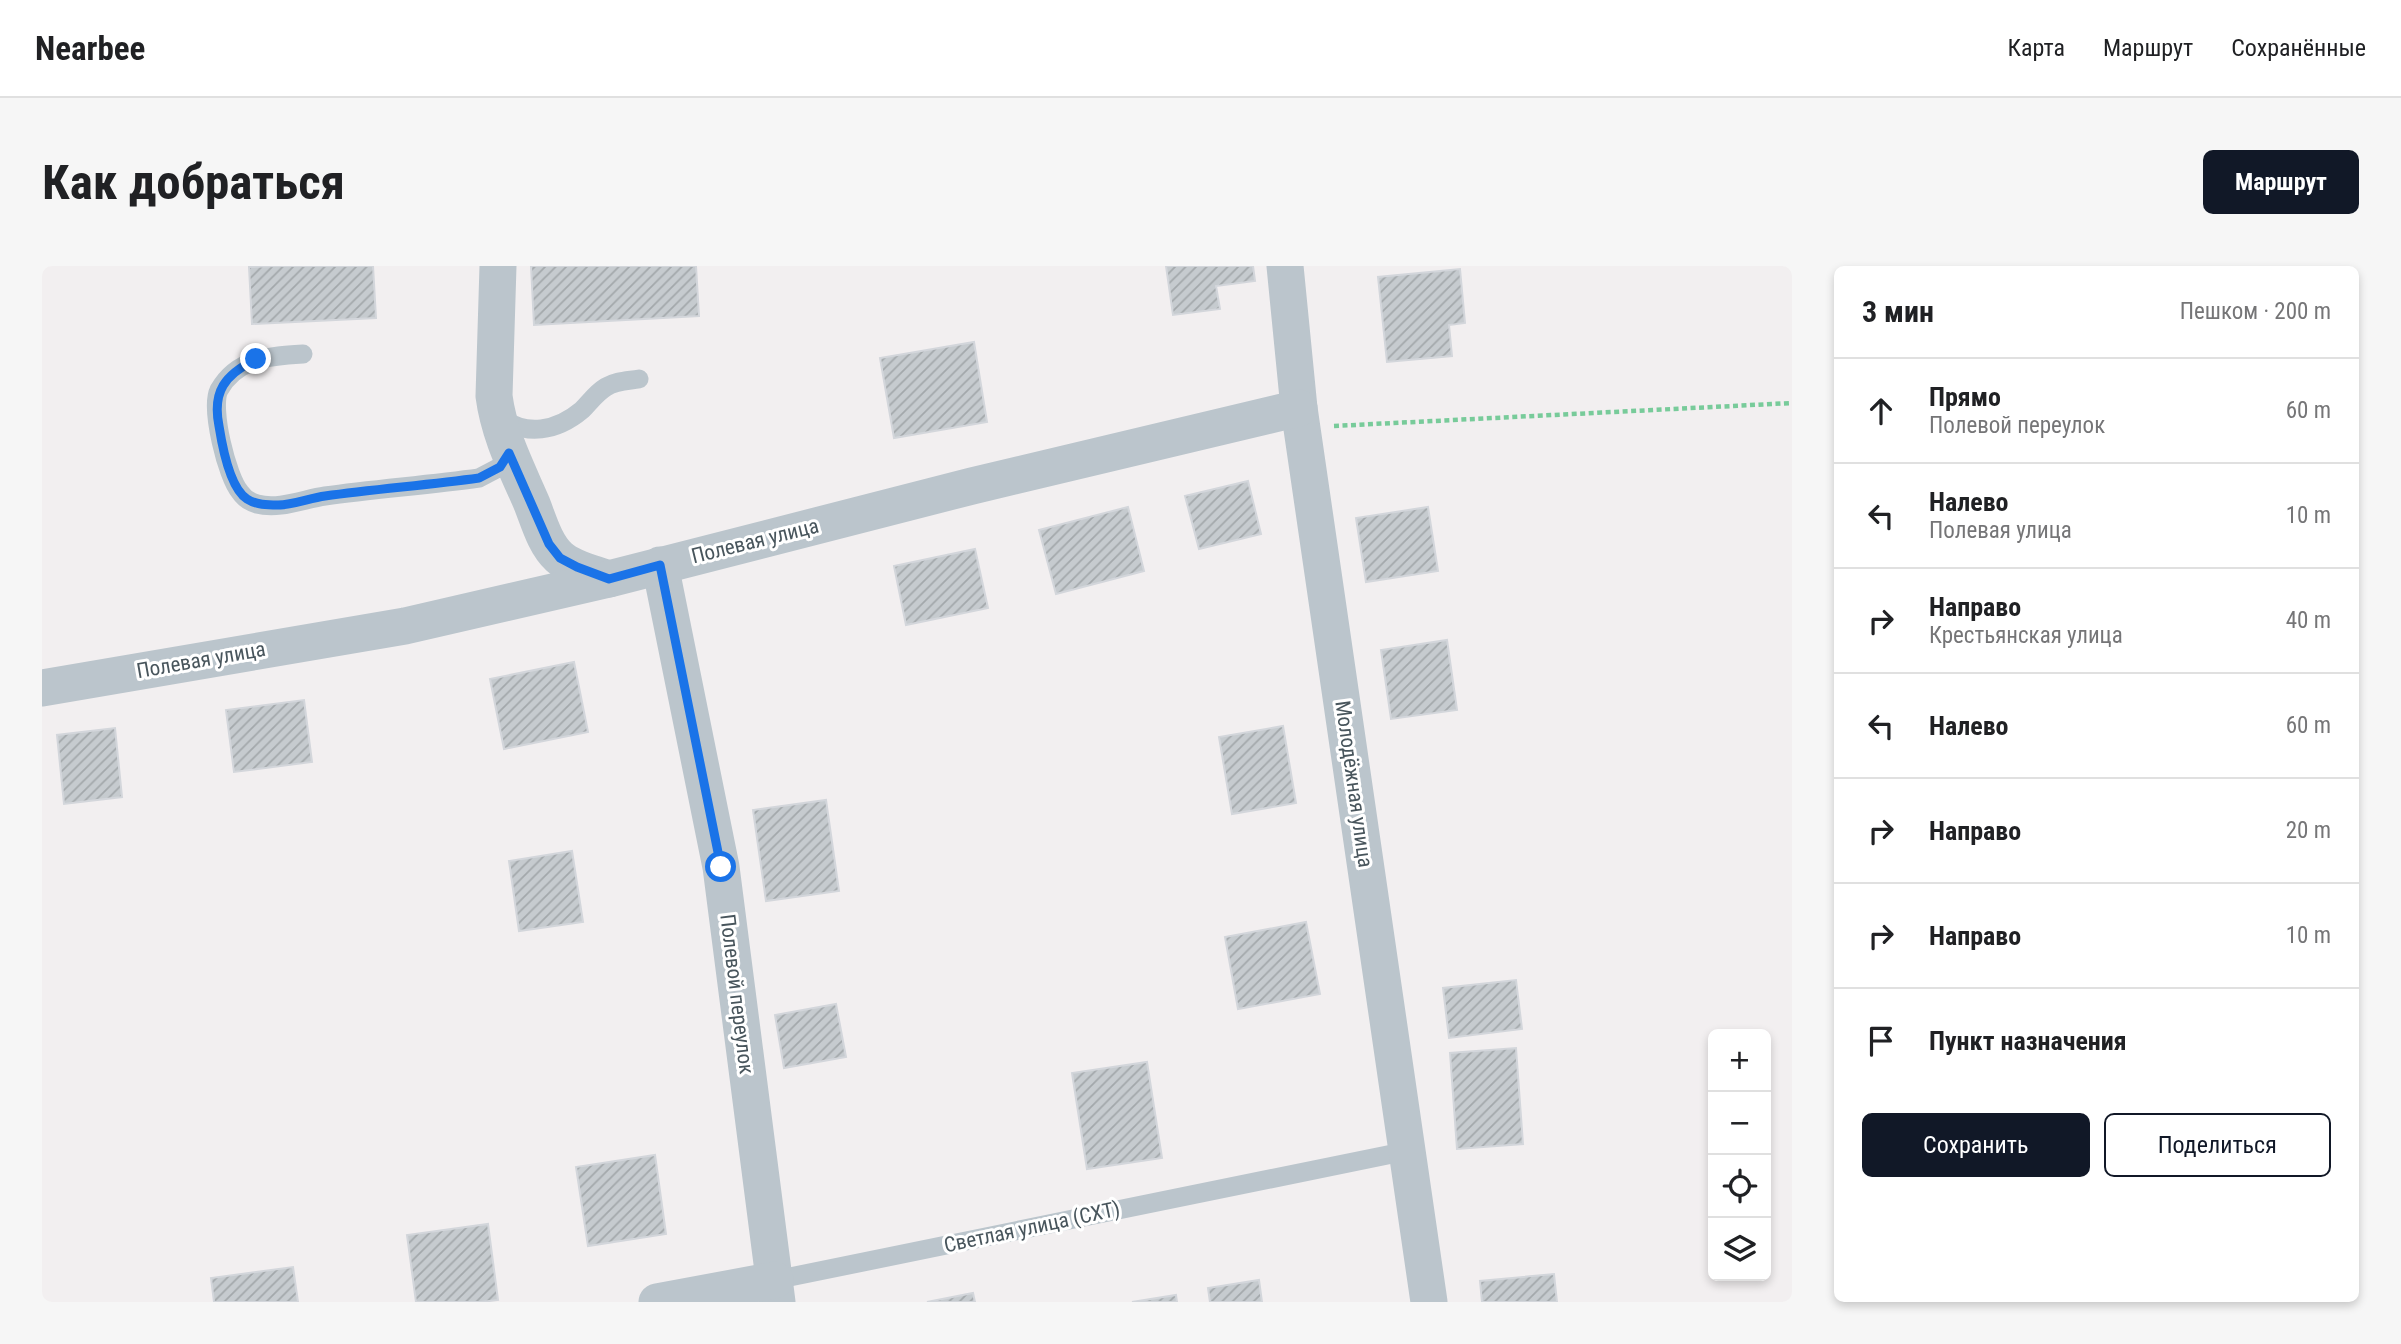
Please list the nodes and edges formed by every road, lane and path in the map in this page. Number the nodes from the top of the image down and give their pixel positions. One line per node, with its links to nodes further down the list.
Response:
1 (498, 266): 6 (street)
2 (1284, 266): 7 (street, Молодёжная улица)
3 (303, 354): 8 (lane)
4 (639, 379): 6 (lane)
5 (1792, 402): 7 (path)
6 (496, 414): 8 (street)
7 (1300, 418): 9 (street, Полевая улица); 12 (street, Молодёжная улица)
8 (509, 453): 10 (street)
9 (660, 565): 10 (street, Полевая улица); 13 (street, Полевой переулок)
10 (609, 579): 11 (street, Полевая улица)
11 (42, 688)
12 (1407, 1151): 13 (lane, Светлая улица (СХТ)); 15 (street, Молодёжная улица)
13 (776, 1291): 14 (street, Светлая улица (СХТ))
14 (657, 1302)
15 (1429, 1302)

